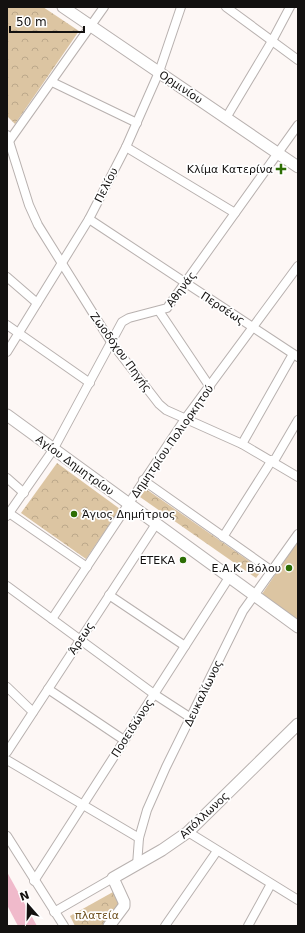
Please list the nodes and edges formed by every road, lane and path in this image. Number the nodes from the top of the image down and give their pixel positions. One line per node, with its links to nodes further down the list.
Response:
1 (63, 7): 6 (street, Ορμινίου)
2 (104, 7): 6 (street)
3 (181, 7): 9 (street, Πελίου)
4 (226, 7): 7 (street)
5 (290, 7): 7 (street)
6 (90, 26): 9 (street, Ορμινίου); 10 (street)
7 (272, 41): 8 (street); 11 (street)
8 (298, 60)
9 (159, 72): 11 (street, Ορμινίου); 12 (street, Πελίου)
10 (52, 82): 12 (street); 14 (street)
11 (226, 118): 16 (street, Ορμινίου)
12 (137, 122): 15 (street, Πελίου)
13 (298, 125): 16 (street, Αθηνάς)
14 (8, 140): 20 (street, Ζωοδόχου Πηγής)
15 (126, 147): 18 (street); 19 (street, Πελίου)
16 (278, 153): 17 (street, Ορμινίου); 18 (street, Αθηνάς)
17 (298, 167)
18 (235, 213): 23 (street, Αθηνάς)
19 (89, 219): 20 (street, Πελίου); 23 (street, Περσέως)
20 (61, 263): 24 (street, Πελίου); 29 (street, Ζωοδόχου Πηγής)
21 (298, 266): 27 (street, Δημητρίου Πολιορκητού)
22 (7, 277): 24 (street)
23 (186, 283): 25 (street, Αθηνάς); 27 (street, Περσέως)
24 (37, 303): 28 (street, Πελίου)
25 (159, 311): 29 (street, Αθηνάς); 33 (street)
26 (7, 325): 28 (street)
27 (254, 328): 31 (street, Περσέως); 33 (street, Δημητρίου Πολιορκητού)
28 (18, 334): 30 (street, Πελίου); 32 (street)
29 (111, 342): 32 (street, Αθηνάς); 35 (street, Ζωοδόχου Πηγής)
30 (7, 352)
31 (296, 356): 37 (street)
32 (90, 383): 38 (street, Αθηνάς)
33 (210, 387): 35 (street, Δημητρίου Πολιορκητού)
34 (7, 416): 38 (street, Αγίου Δημητρίου)
35 (185, 419): 37 (street, Ζωοδόχου Πηγής); 42 (street, Δημητρίου Πολιορκητού)
36 (298, 420): 39 (street)
37 (242, 444): 39 (street, Ζωοδόχου Πηγής)
38 (53, 450): 43 (street, Αθηνάς); 44 (street, Αγίου Δημητρίου)
39 (273, 461): 40 (street, Ζωοδόχου Πηγής); 48 (street)
40 (298, 477)
41 (7, 478): 43 (street)
42 (143, 480): 44 (street, Δημητρίου Πολιορκητού); 48 (street)
43 (24, 492): 45 (street, Αθηνάς)
44 (128, 503): 46 (street, Αγίου Δημητρίου); 49 (street, Δημητρίου Πολιορκητού)
45 (8, 515): 49 (street)
46 (156, 524): 51 (street, Αγίου Δημητρίου); 54 (street, Άρεως)
47 (298, 534): 50 (street, Δευκαλίωνος)
48 (223, 537): 50 (street)
49 (87, 567): 55 (street, Δημητρίου Πολιορκητού)
50 (272, 571): 53 (street, Δευκαλίωνος)
51 (230, 576): 53 (street, Αγίου Δημητρίου); 58 (street, Ποσειδώνος)
52 (7, 586): 55 (street)
53 (255, 595): 56 (street, Αγίου Δημητρίου); 63 (street, Δευκαλίωνος)
54 (109, 596): 57 (street, Άρεως); 58 (street)
55 (52, 619): 57 (street)
56 (298, 627)
57 (80, 640): 60 (street, Άρεως); 61 (street)
58 (185, 646): 61 (street, Ποσειδώνος)
59 (7, 687): 62 (street)
60 (48, 690): 62 (street, Άρεως); 65 (street)
61 (154, 694): 63 (street); 65 (street, Ποσειδώνος)
62 (33, 712): 66 (street, Άρεως)
63 (191, 718): 71 (street, Δευκαλίωνος)
64 (298, 724): 69 (street, Απόλλωνος)
65 (124, 740): 68 (street, Ποσειδώνος)
66 (7, 752)
67 (7, 760): 68 (street)
68 (83, 805): 71 (street); 75 (street, Ποσειδώνος)
69 (188, 832): 72 (street); 73 (street, Απόλλωνος)
70 (7, 836): 75 (street)
71 (139, 838): 73 (street, Δευκαλίωνος)
72 (217, 851): 76 (street); 79 (street)
73 (137, 865): 74 (street, Απόλλωνος)
74 (113, 878): 78 (street, Απόλλωνος); 81 (street)
75 (34, 881): 78 (street)
76 (271, 884): 77 (street); 82 (street)
77 (298, 900)
78 (54, 912): 80 (street)
79 (169, 924)
80 (64, 926)
81 (109, 926)
82 (248, 926)

